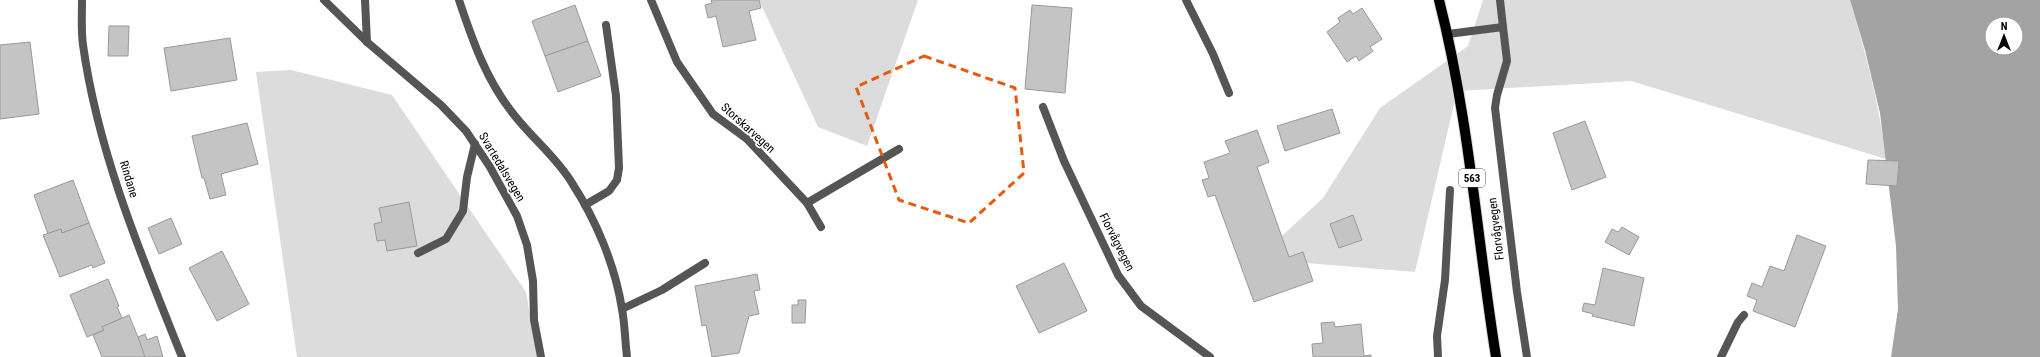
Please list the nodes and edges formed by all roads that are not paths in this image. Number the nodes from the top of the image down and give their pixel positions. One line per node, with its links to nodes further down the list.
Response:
1 (82, 0): 25 (street, Rindane)
2 (324, 0): 12 (street, Svartedalsvegen)
3 (365, 0): 12 (street)
4 (459, 0): 19 (street)
5 (651, 0): 18 (street, Storskarvegen)
6 (1186, 0): 13 (street)
7 (1439, 0): 11 (main road, Florvågvegen / 563)
8 (1500, 0): 10 (street, Florvågvegen)
9 (606, 25): 19 (street)
10 (1503, 27): 11 (street); 31 (street, Florvågvegen)
11 (1448, 34): 30 (main road, Florvågvegen / 563)
12 (366, 42): 15 (street, Svartedalsvegen)
13 (1229, 93)
14 (1043, 107): 28 (street, Florvågvegen)
15 (474, 144): 21 (street); 26 (street, Svartedalsvegen)
16 (899, 149): 18 (street)
17 (1450, 190): 29 (street)
18 (807, 203): 20 (street, Storskarvegen)
19 (585, 205): 23 (street)
20 (821, 226)
21 (418, 253)
22 (705, 263): 23 (street)
23 (622, 309): 27 (street)
24 (1744, 315): 32 (street)
25 (182, 357)
26 (541, 357)
27 (627, 357)
28 (1210, 357)
29 (1438, 357)
30 (1496, 357)
31 (1527, 357)
32 (1721, 357)

